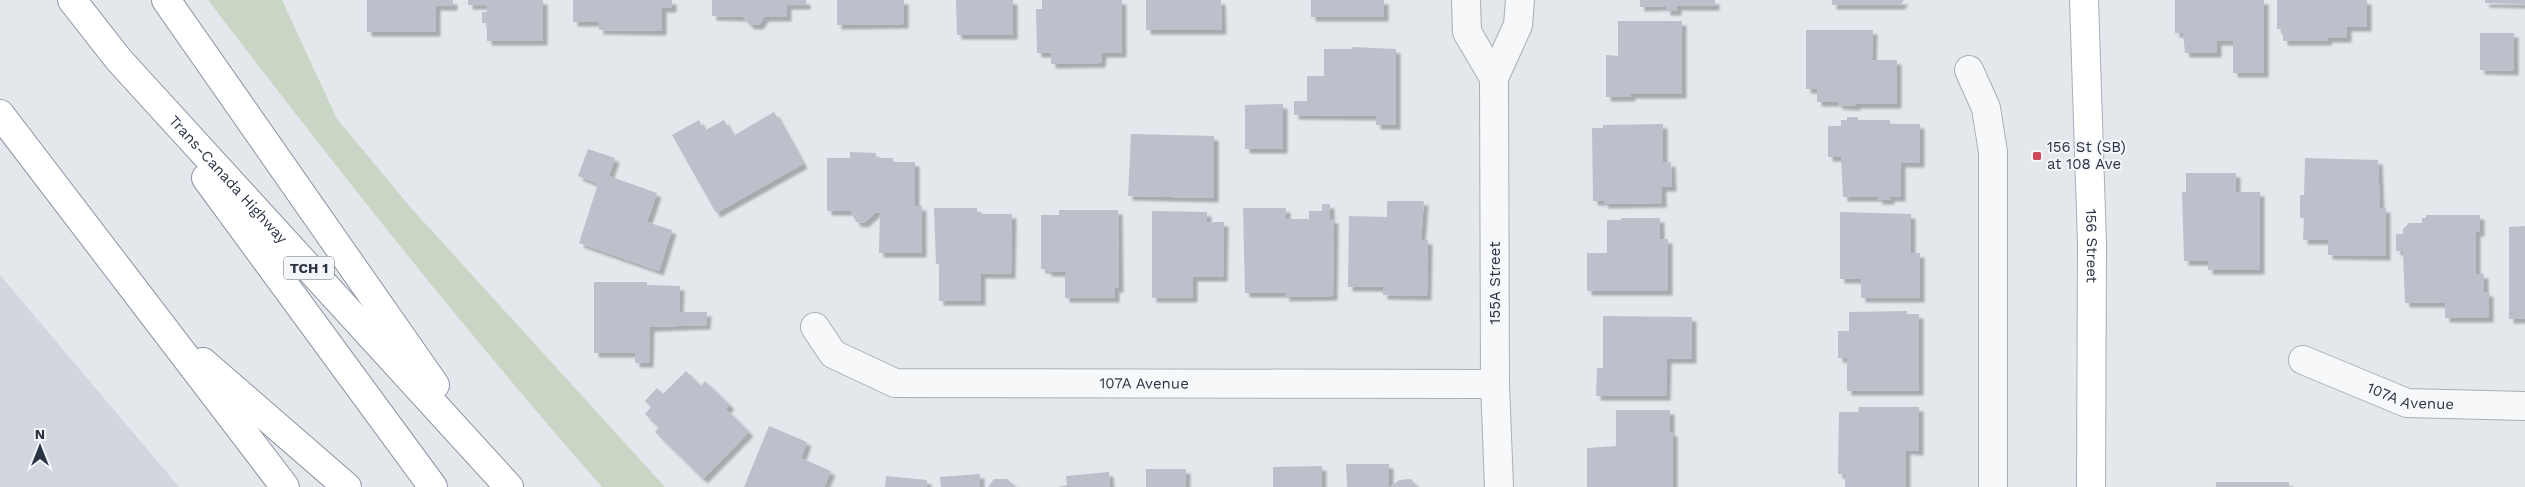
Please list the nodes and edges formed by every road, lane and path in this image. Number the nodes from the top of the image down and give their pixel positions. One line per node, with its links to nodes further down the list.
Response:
1 (72, 0): 6 (main road, Trans-Canada Highway / TCH 1)
2 (166, 0): 15 (main road)
3 (1466, 0): 8 (street)
4 (1520, 0): 8 (street, 155A Street)
5 (2086, 2): 21 (main road, 156 Street)
6 (119, 60): 15 (main road, Trans-Canada Highway / TCH 1); 18 (main road)
7 (1969, 70): 20 (street)
8 (1494, 78): 13 (street, 155A Street)
9 (0, 114): 10 (main road)
10 (158, 323): 16 (main road); 17 (main road)
11 (815, 326): 13 (street, 107A Avenue)
12 (2303, 360): 14 (street, 107A Avenue)
13 (1496, 384): 19 (street, 155A Street)
14 (2525, 406)
15 (504, 482)
16 (285, 487)
17 (347, 487)
18 (433, 487)
19 (1498, 487)
20 (1993, 487)
21 (2091, 487)

